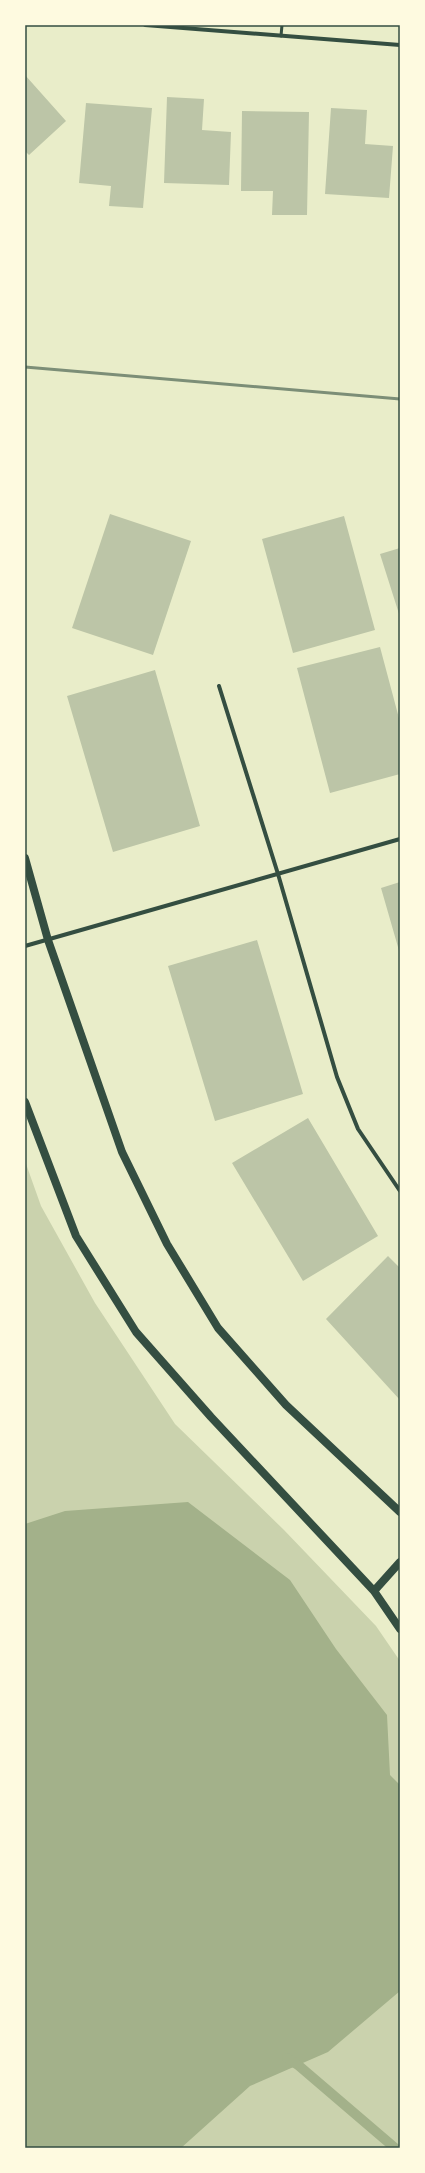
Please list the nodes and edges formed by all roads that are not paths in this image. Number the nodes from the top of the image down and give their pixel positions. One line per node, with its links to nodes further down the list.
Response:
1 (144, 25): 3 (street)
2 (282, 25): 3 (lane)
3 (281, 36): 4 (street)
4 (400, 45)
5 (219, 686): 8 (street)
6 (400, 839): 8 (street)
7 (25, 858): 9 (main road)
8 (278, 874): 9 (street); 12 (street)
9 (48, 940): 10 (street); 13 (main road)
10 (25, 946)
11 (25, 1102): 15 (main road)
12 (400, 1191)
13 (400, 1512)
14 (400, 1562): 15 (main road)
15 (374, 1591): 16 (main road)
16 (400, 1629)

